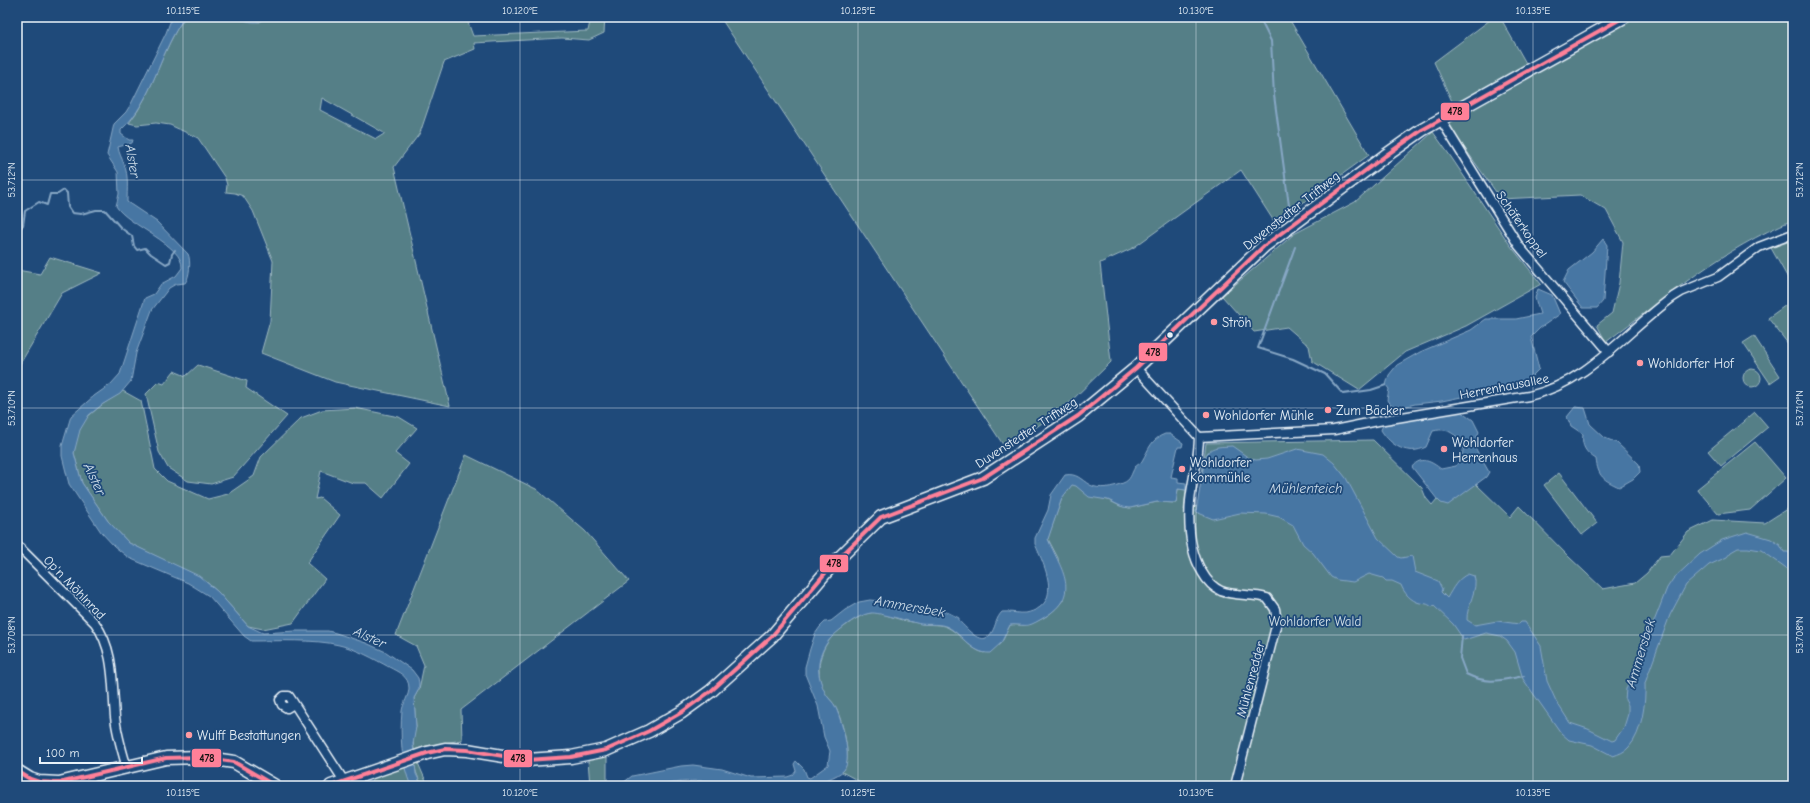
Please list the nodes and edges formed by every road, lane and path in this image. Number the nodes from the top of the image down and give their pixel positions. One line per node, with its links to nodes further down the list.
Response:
1 (1624, 17): 2 (street, Duvenstedter Triftweg)
2 (1441, 120): 4 (street, Schäferkoppel); 5 (street, Duvenstedter Triftweg)
3 (1793, 234): 4 (street, Herrenhausallee)
4 (1609, 352): 6 (street, Herrenhausallee)
5 (1136, 368): 6 (street); 11 (street, Duvenstedter Triftweg)
6 (1199, 437): 14 (street, Mühlenredder)
7 (17, 545): 9 (street, Op'n Möhlnrad)
8 (293, 702): 11 (street)
9 (126, 768): 10 (street); 12 (street)
10 (19, 777)
11 (344, 781): 13 (street, Duvenstedter Triftweg)
12 (275, 786)
13 (331, 786)
14 (1235, 786)

